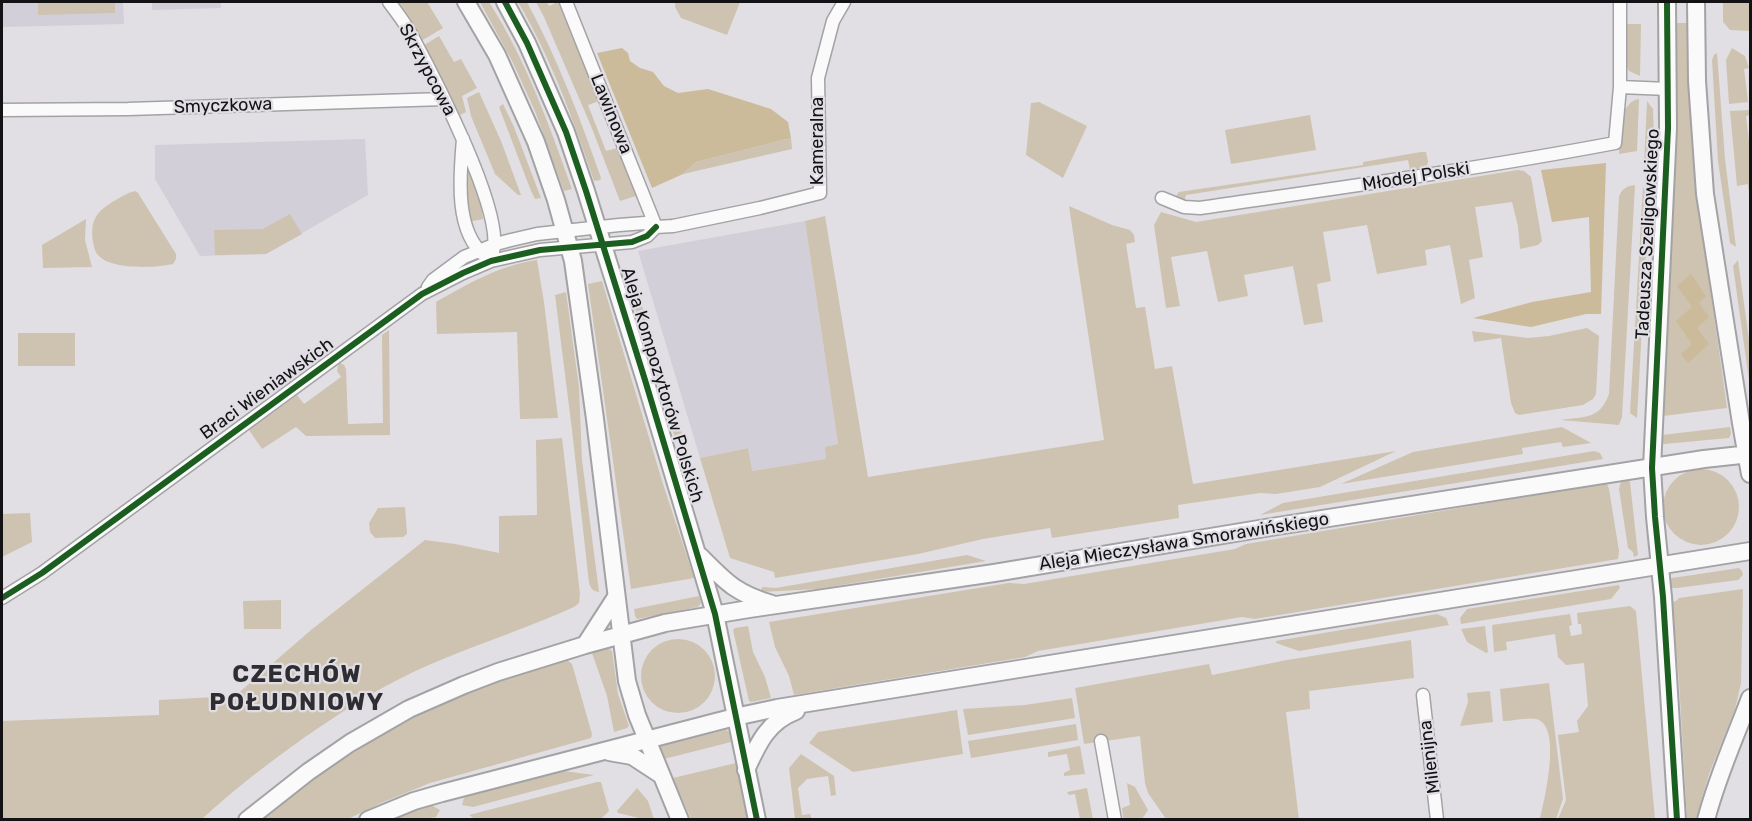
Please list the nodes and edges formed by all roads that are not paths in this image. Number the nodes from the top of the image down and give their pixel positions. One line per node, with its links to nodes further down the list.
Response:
1 (389, 2): 11 (street, Skrzypcowa)
2 (466, 2): 17 (street)
3 (505, 2): 15 (street, Aleja Kompozytorów Polskich)
4 (566, 2): 16 (street, Lawinowa)
5 (844, 2): 16 (street, Kameralna)
6 (1620, 2): 9 (street, Młodej Polski)
7 (1667, 2): 10 (street, Tadeusza Szeligowskiego)
8 (1695, 2): 24 (street)
9 (1620, 87): 10 (street); 14 (street, Młodej Polski)
10 (1668, 89): 26 (street, Tadeusza Szeligowskiego)
11 (444, 99): 12 (street, Smyczkowa); 13 (street, Skrzypcowa)
12 (2, 110)
13 (463, 139): 18 (street, Skrzypcowa); 21 (street)
14 (1162, 198)
15 (598, 227): 16 (street, Kameralna); 17 (street, Kameralna); 19 (street, Aleja Kompozytorów Polskich)
16 (656, 227): 19 (street, Kameralna)
17 (565, 231): 18 (street, Braci Wieniawskich); 20 (street)
18 (496, 244): 21 (street, Braci Wieniawskich); 22 (street, Skrzypcowa)
19 (603, 245): 20 (street, Kameralna); 29 (street, Aleja Kompozytorów Polskich)
20 (569, 248): 22 (street, Braci Wieniawskich); 31 (street)
21 (478, 251): 22 (street); 23 (street, Braci Wieniawskich)
22 (491, 261): 23 (street, Braci Wieniawskich)
23 (422, 294): 32 (street, Braci Wieniawskich)
24 (1745, 416): 25 (street)
25 (1749, 454): 26 (street, Aleja Mieczysława Smorawińskiego); 27 (street)
26 (1652, 468): 30 (street, Tadeusza Szeligowskiego); 33 (street, Aleja Mieczysława Smorawińskiego)
27 (1750, 474)
28 (1750, 551): 30 (street)
29 (699, 555): 33 (street); 34 (street, Aleja Kompozytorów Polskich)
30 (1659, 566): 39 (street); 52 (street)
31 (616, 597): 35 (street); 36 (street)
32 (2, 598)
33 (775, 605): 34 (street, Aleja Mieczysława Smorawińskiego)
34 (715, 614): 35 (street, Aleja Mieczysława Smorawińskiego); 40 (street, Aleja Kompozytorów Polskich)
35 (620, 636): 36 (street); 41 (street)
36 (585, 645): 46 (street)
37 (1423, 694): 51 (street, Milenijna)
38 (1750, 698): 53 (street)
39 (816, 703): 40 (street); 44 (street)
40 (735, 717): 41 (street); 44 (street)
41 (647, 740): 43 (street); 45 (street)
42 (1101, 741): 50 (street)
43 (602, 752): 45 (street); 47 (street)
44 (746, 770): 49 (street)
45 (662, 776): 48 (street)
46 (247, 819)
47 (368, 819)
48 (680, 819)
49 (757, 819)
50 (1115, 819)
51 (1437, 819)
52 (1677, 819)
53 (1706, 819)

